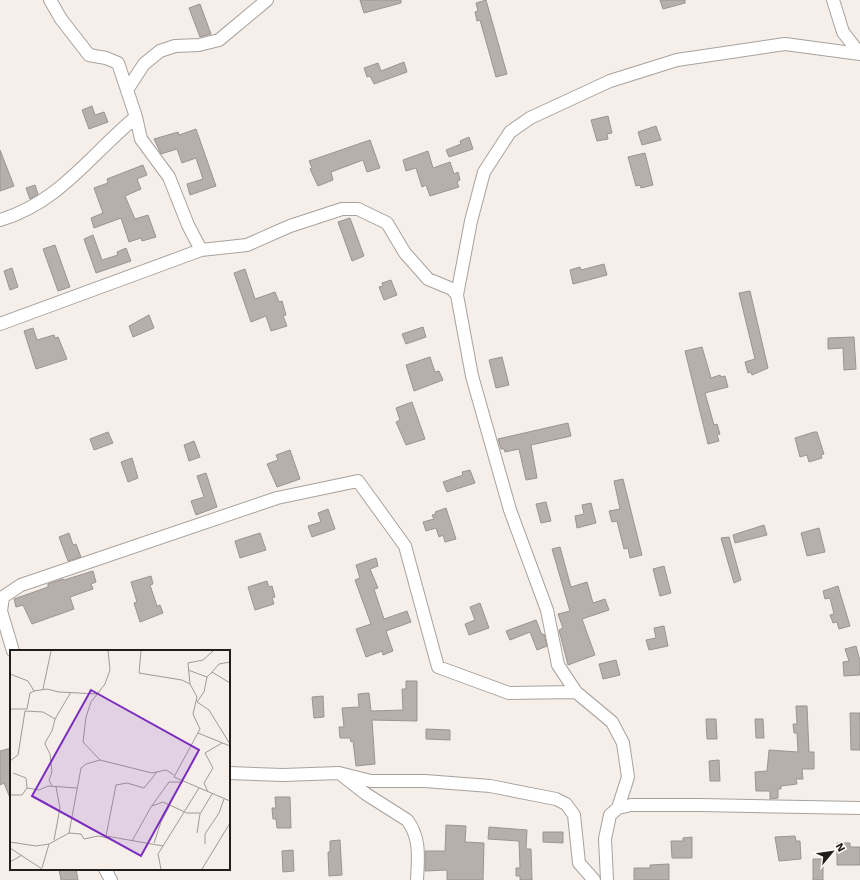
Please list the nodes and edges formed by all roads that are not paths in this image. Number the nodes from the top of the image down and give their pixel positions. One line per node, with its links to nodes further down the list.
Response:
1 (50, 0): 5 (street)
2 (268, 0): 5 (street)
3 (833, 0): 4 (street)
4 (860, 54): 9 (street)
5 (127, 90): 6 (street)
6 (136, 118): 7 (street); 8 (street)
7 (0, 220)
8 (201, 250): 9 (street); 10 (street)
9 (457, 295): 13 (street)
10 (0, 324)
11 (1, 609): 12 (street); 13 (street)
12 (13, 650)
13 (576, 692): 16 (street)
14 (230, 773): 15 (street)
15 (339, 773): 20 (street); 21 (street)
16 (618, 808): 17 (street); 22 (street)
17 (860, 808)
18 (106, 870): 19 (street)
19 (111, 880)
20 (417, 880)
21 (594, 880)
22 (607, 880)

